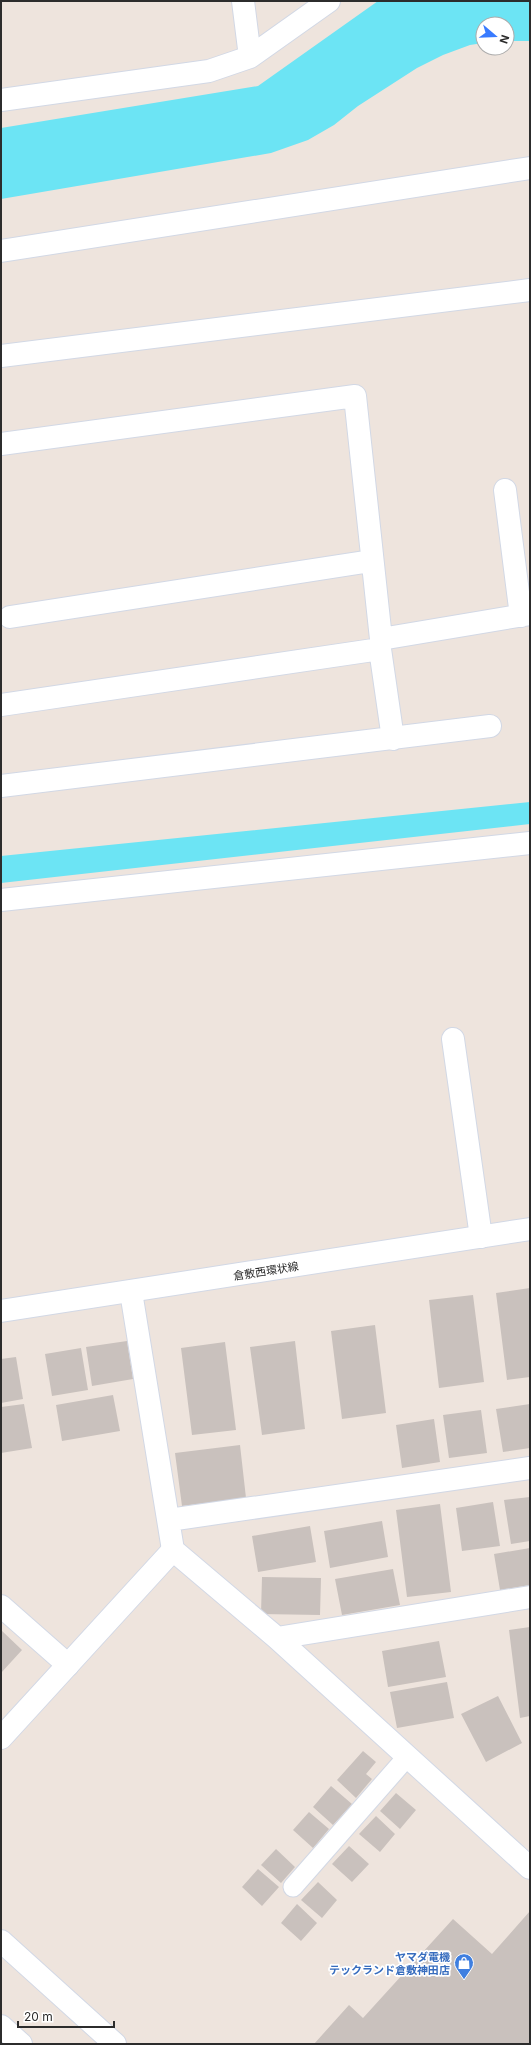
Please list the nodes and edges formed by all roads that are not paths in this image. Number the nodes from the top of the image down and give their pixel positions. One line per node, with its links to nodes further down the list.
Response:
1 (243, 1): 3 (street)
2 (329, 1): 3 (street)
3 (250, 57): 4 (street)
4 (1, 100)
5 (530, 168): 6 (street)
6 (1, 251)
7 (530, 290): 8 (street)
8 (1, 356)
9 (1, 444): 11 (street)
10 (505, 490): 12 (street)
11 (371, 561): 13 (street); 14 (street)
12 (525, 615): 14 (street)
13 (10, 617)
14 (380, 644): 15 (street); 17 (street)
15 (1, 705)
16 (490, 726): 17 (street)
17 (393, 739): 18 (street)
18 (1, 786)
19 (530, 843): 20 (street)
20 (1, 900)
21 (453, 1039): 23 (street)
22 (530, 1229): 23 (street, 倉敷西環状線)
23 (481, 1237): 24 (street, 倉敷西環状線)
24 (131, 1292): 25 (street, 倉敷西環状線); 27 (street)
25 (1, 1311)
26 (530, 1468): 27 (street)
27 (169, 1520): 28 (street)
28 (173, 1550): 31 (street); 32 (street)
29 (530, 1597): 31 (street)
30 (1, 1606): 32 (street)
31 (277, 1638): 34 (street)
32 (68, 1665): 33 (street)
33 (1, 1738)
34 (407, 1757): 35 (street); 36 (lane)
35 (530, 1868)
36 (293, 1887)
37 (1, 1941): 40 (street)
38 (1, 2026): 39 (street)
39 (21, 2044)
40 (115, 2044)

